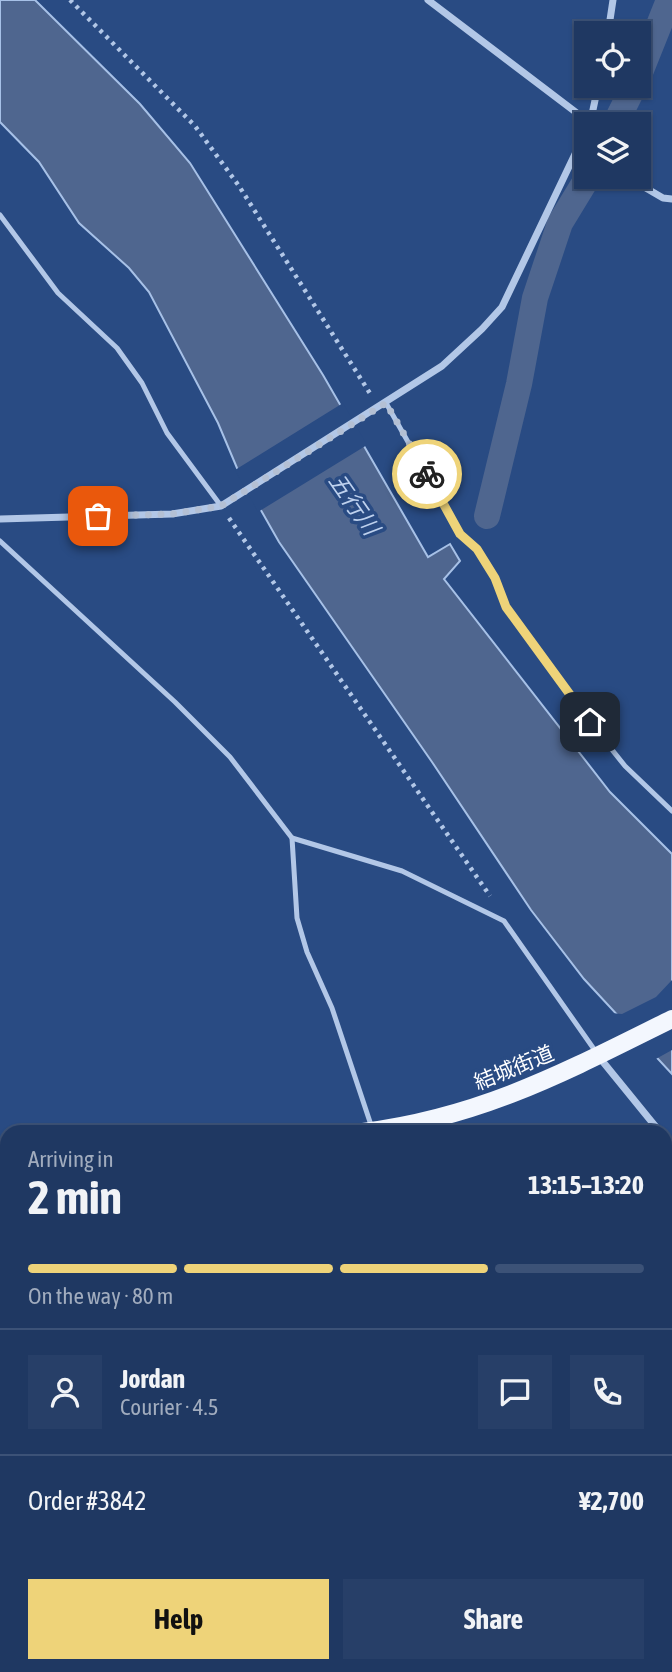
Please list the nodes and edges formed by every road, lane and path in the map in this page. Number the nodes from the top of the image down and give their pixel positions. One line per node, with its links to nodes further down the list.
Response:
1 (69, 0): 10 (path)
2 (428, 0): 5 (street)
3 (613, 0): 4 (street)
4 (610, 21)
5 (574, 112)
6 (574, 155): 10 (street)
7 (648, 189): 8 (street)
8 (672, 199)
9 (0, 215): 11 (lane)
10 (379, 408): 11 (street); 14 (lane)
11 (221, 506): 12 (street); 16 (path)
12 (0, 519)
13 (0, 541): 15 (lane)
14 (672, 811)
15 (292, 838): 16 (lane); 19 (lane)
16 (505, 921): 18 (lane)
17 (672, 1018): 18 (main road, 結城街道)
18 (603, 1053): 20 (main road, 結城街道); 21 (street)
19 (375, 1125)
20 (407, 1125)
21 (655, 1125)

